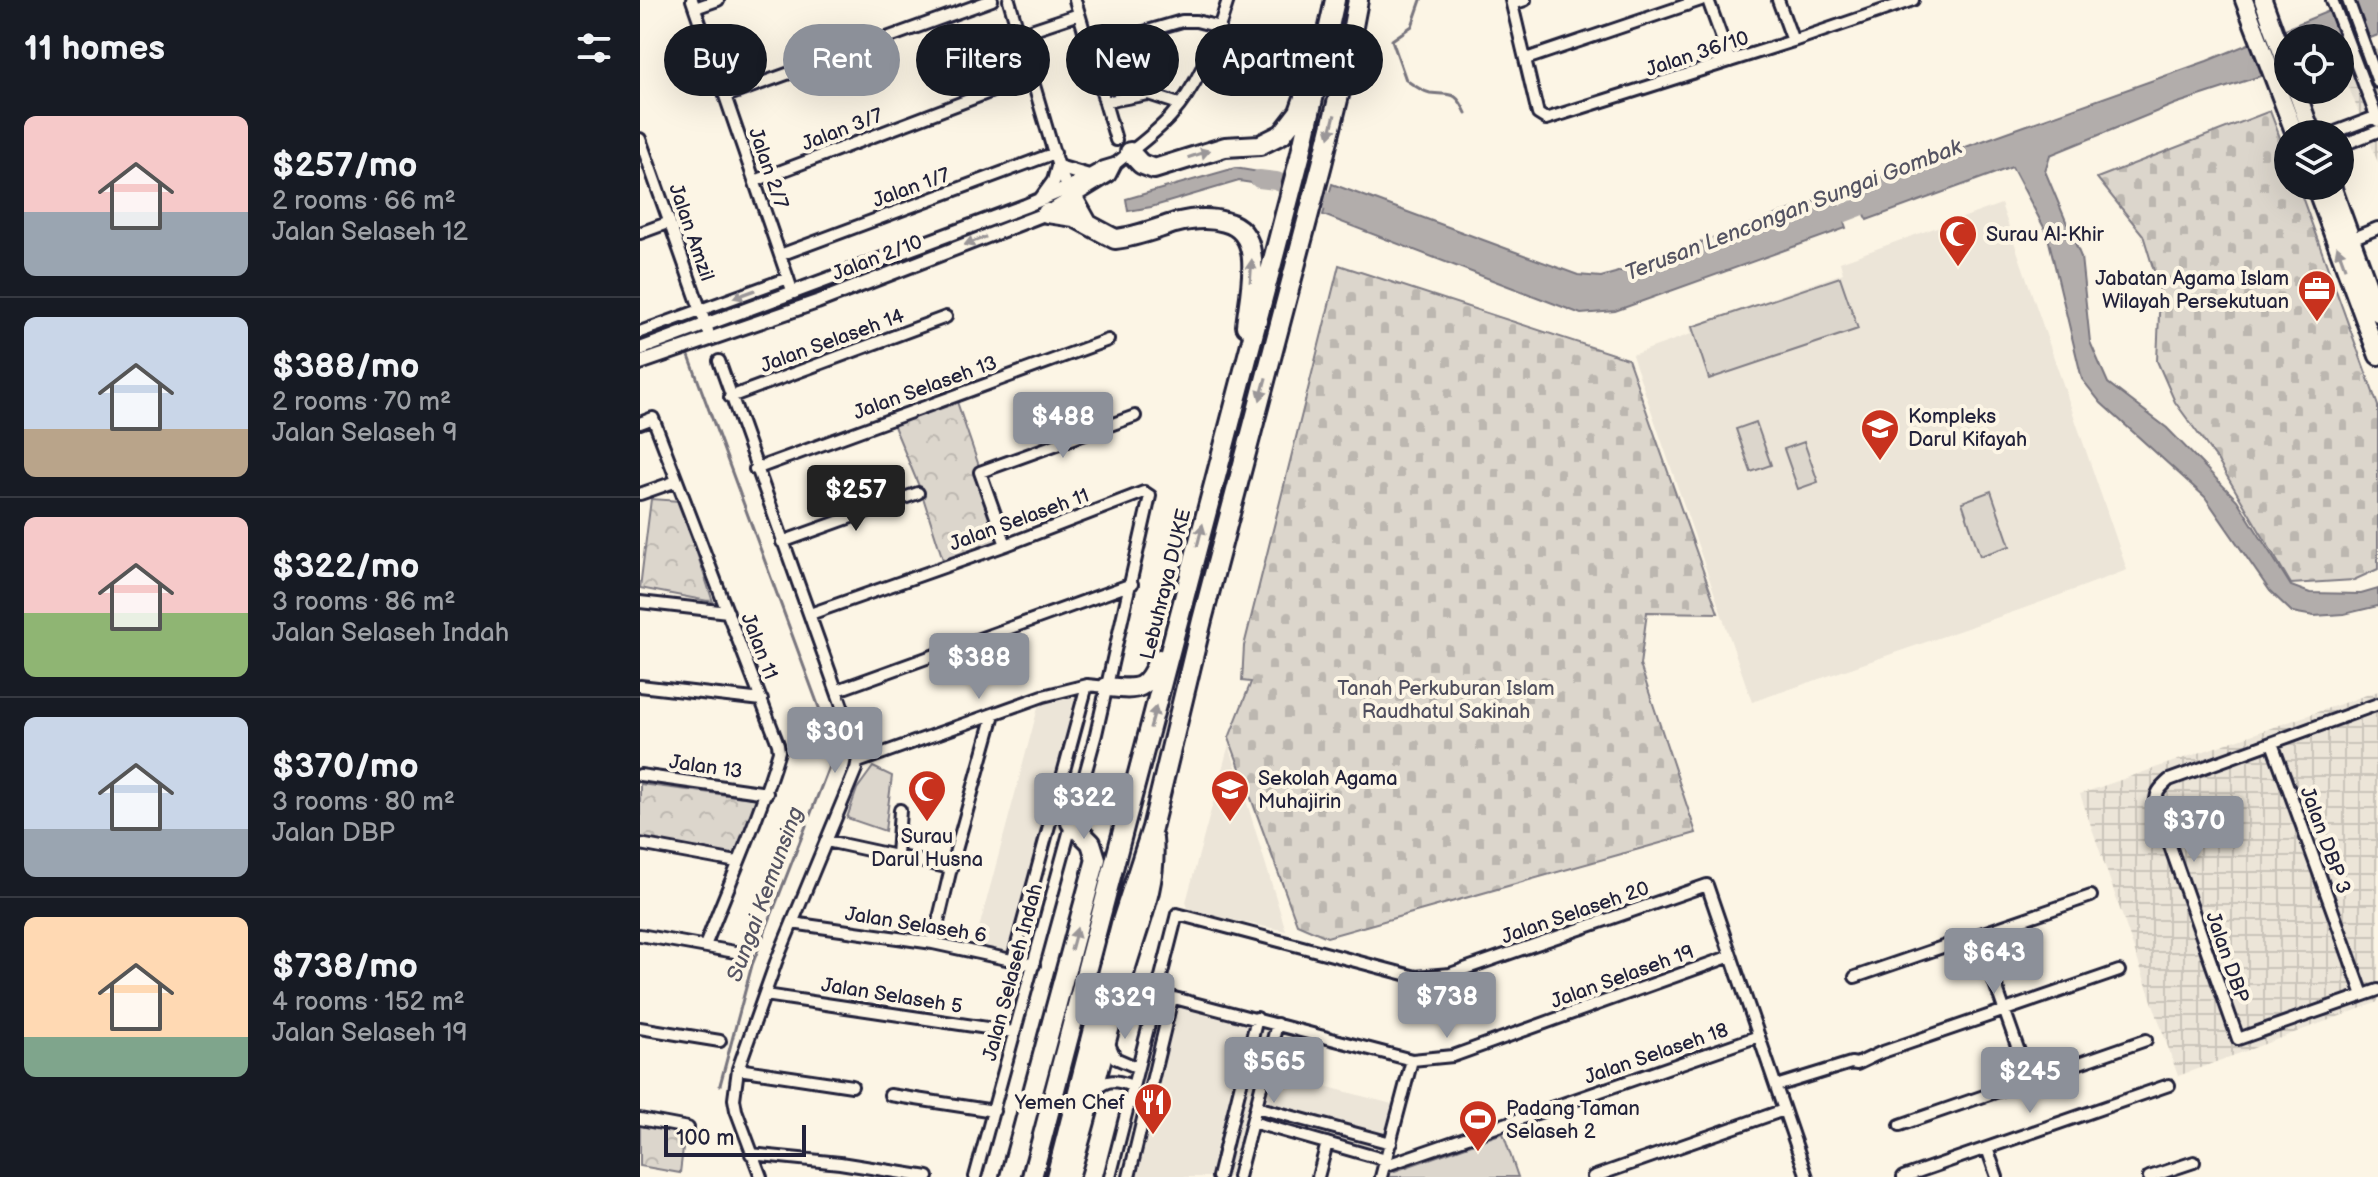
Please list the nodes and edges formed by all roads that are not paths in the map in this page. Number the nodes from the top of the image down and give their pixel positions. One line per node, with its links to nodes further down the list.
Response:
1 (718, 0): 18 (street)
2 (992, 0): 34 (street)
3 (1009, 0): 21 (street)
4 (1075, 0): 19 (street)
5 (1228, 0): 26 (street, Jalan 2/10)
6 (1335, 0): 27 (highway, Lebuhraya DUKE)
7 (1358, 0): 106 (highway, one-way to 106)
8 (1525, 0): 17 (street)
9 (1701, 0): 30 (street)
10 (1708, 0): 31 (street)
11 (1778, 0): 29 (street)
12 (1913, 0): 29 (street, Jalan 36/10)
13 (2244, 0): 32 (main road)
14 (2263, 0): 28 (main road)
15 (2332, 0): 44 (street)
16 (2348, 0): 35 (street)
17 (1512, 2): 30 (street)
18 (694, 4): 20 (street, Jalan 2/7)
19 (1079, 14): 22 (street); 23 (street)
20 (701, 24)
21 (1016, 24)
22 (1049, 24)
23 (1082, 24)
24 (1172, 24): 25 (street)
25 (1208, 24)
26 (1221, 24)
27 (1328, 24)
28 (2274, 40)
29 (1793, 41): 31 (street, Jalan 36/10)
30 (1526, 59): 31 (street, Jalan 36/10)
31 (1730, 61)
32 (2274, 61)
33 (1195, 78): 43 (street, Jalan 2/10)
34 (767, 81)
35 (2378, 82)
36 (726, 96): 54 (street, Jalan 2/7)
37 (979, 96): 54 (street, Jalan 3/7)
38 (1038, 96): 50 (street)
39 (1103, 96): 42 (street)
40 (1304, 96): 49 (highway, one-way to 40)
41 (1313, 96): 77 (highway, Lebuhraya DUKE)
42 (1105, 102): 43 (street); 49 (street)
43 (1179, 104): 49 (street, Jalan 2/10)
44 (2377, 118): 45 (street)
45 (2354, 126)
46 (2378, 131): 48 (street)
47 (640, 139): 59 (street, Jalan Amzil)
48 (2354, 140)
49 (1123, 146): 51 (street, Jalan 2/10)
50 (1055, 153): 52 (street); 64 (street, Jalan 1/7)
51 (1114, 165): 53 (street, Jalan 2/10); 55 (street, Jalan 2/10)
52 (1058, 167): 53 (street); 55 (street); 58 (street)
53 (1089, 176): 55 (street, Jalan 2/10)
54 (755, 181): 64 (street, Jalan 2/7)
55 (1070, 193): 58 (street, Jalan 2/10); 60 (highway)
56 (2320, 200): 74 (main road, one-way to 56)
57 (2337, 200): 63 (main road)
58 (1044, 206): 60 (highway); 66 (street, Jalan 2/10); 70 (street, Jalan 2/10, one-way to 70)
59 (670, 222): 62 (street); 67 (street, Jalan Amzil)
60 (1087, 223): 77 (highway, one-way to 60)
61 (2378, 228): 63 (street)
62 (640, 233)
63 (2351, 239): 68 (main road)
64 (780, 255): 65 (street, Jalan 2/7)
65 (788, 278): 66 (street, Jalan 2/7); 67 (street, one-way to 67)
66 (793, 293): 70 (street, Jalan 2/10)
67 (700, 310): 70 (street, Jalan Amzil); 71 (street)
68 (2378, 313)
69 (946, 317): 78 (street, Jalan Selaseh 14)
70 (708, 331): 73 (street, Jalan 2/10); 76 (street, Jalan 2/10)
71 (640, 332)
72 (1108, 340): 81 (street, Jalan Selaseh 13)
73 (640, 349)
74 (2378, 356)
75 (719, 361): 78 (street)
76 (640, 363)
77 (1242, 377): 88 (highway, Lebuhraya DUKE, one-way to 77)
78 (730, 397): 81 (street)
79 (1135, 416): 87 (street)
80 (640, 423): 82 (street, Jalan 11)
81 (755, 469): 86 (street)
82 (677, 481): 84 (street); 91 (street, Jalan 11)
83 (918, 493): 86 (street)
84 (640, 494)
85 (1150, 496): 87 (street, Jalan Selaseh 11); 89 (street, Jalan Selaseh Indah)
86 (782, 542): 92 (street)
87 (1006, 545): 92 (street, Jalan Selaseh 11)
88 (1188, 582): 95 (highway); 165 (highway, Lebuhraya DUKE, one-way to 88)
89 (1132, 584): 95 (street, Jalan Selaseh Indah); 96 (street)
90 (640, 602): 91 (street)
91 (728, 612): 97 (street, Jalan 11)
92 (810, 614): 96 (street)
93 (1087, 685): 95 (street); 99 (street); 120 (street, Jalan Selaseh Indah)
94 (640, 686): 97 (street)
95 (1107, 687): 105 (street, Jalan Selaseh Indah)
96 (838, 690): 101 (street)
97 (762, 700): 103 (street, Jalan 11)
98 (2378, 704): 100 (street, Jalan DBP)
99 (994, 714): 101 (street); 111 (street)
100 (2272, 743): 127 (street, Jalan DBP 3); 127 (street, Jalan DBP)
101 (858, 762): 107 (street)
102 (640, 775): 103 (street, Jalan 13)
103 (767, 793): 110 (street, Jalan 11)
104 (900, 810): 109 (street)
105 (1071, 823): 121 (street, Jalan Selaseh Indah); 164 (highway, one-way to 105)
106 (1152, 828): 135 (highway); 166 (highway)
107 (827, 841): 109 (street); 113 (street)
108 (640, 844): 110 (street)
109 (897, 856): 111 (street)
110 (737, 862): 117 (street, Jalan 11)
111 (951, 868): 116 (street)
112 (2091, 896): 115 (street)
113 (792, 923): 116 (street, Jalan Selaseh 6); 126 (street)
114 (640, 935): 117 (street)
115 (1978, 935): 123 (street); 129 (street)
116 (933, 943): 120 (street, Jalan Selaseh 6)
117 (705, 946): 118 (street)
118 (746, 954)
119 (1731, 956): 125 (street, Jalan Selaseh 20); 134 (street); 138 (street, Jalan Selaseh 19)
120 (1013, 959): 121 (street, Jalan Selaseh 6)
121 (1034, 965): 133 (street, Jalan Selaseh Indah)
122 (2119, 971): 129 (street)
123 (1855, 977)
124 (2378, 990): 127 (street, Jalan DBP)
125 (1155, 993): 128 (street, Jalan Selaseh 19); 139 (street)
126 (765, 995): 133 (street, Jalan Selaseh 5); 140 (street)
127 (2363, 995)
128 (1172, 998): 130 (street, Jalan Selaseh 19); 169 (street)
129 (2004, 1011): 141 (street); 145 (street)
130 (1257, 1018): 131 (street, Jalan Selaseh 19); 170 (street)
131 (1277, 1024): 138 (street, Jalan Selaseh 19); 148 (street)
132 (640, 1028): 137 (street)
133 (1014, 1032): 150 (street, Jalan Selaseh Indah)
134 (1759, 1036): 145 (street); 160 (street, Jalan Selaseh 18)
135 (1107, 1039): 139 (street); 147 (highway)
136 (2146, 1040): 141 (street)
137 (720, 1041)
138 (1412, 1060): 156 (street)
139 (1136, 1067): 144 (street)
140 (738, 1069): 143 (street); 158 (street)
141 (2029, 1080): 153 (street)
142 (2169, 1085): 157 (street)
143 (852, 1086)
144 (1132, 1086): 147 (street); 168 (street)
145 (1776, 1086): 149 (street)
146 (890, 1095): 150 (street)
147 (1091, 1095): 167 (highway)
148 (1256, 1107): 152 (street); 156 (street)
149 (1784, 1110): 173 (street); 174 (street)
150 (994, 1111): 163 (street, Jalan Selaseh Indah)
151 (640, 1119): 154 (street)
152 (1252, 1122): 155 (street); 171 (street)
153 (1900, 1125)
154 (688, 1128)
155 (1327, 1143): 160 (street); 172 (street)
156 (1391, 1143): 160 (street)
157 (1987, 1148): 175 (street); 176 (street)
158 (751, 1154): 161 (street); 162 (street)
159 (2194, 1162): 177 (street)
160 (1384, 1168)
161 (761, 1177)
162 (928, 1177)
163 (975, 1177)
164 (1010, 1177)
165 (1032, 1177)
166 (1056, 1177)
167 (1069, 1177)
168 (1110, 1177)
169 (1129, 1177)
170 (1218, 1177)
171 (1238, 1177)
172 (1318, 1177)
173 (1593, 1177)
174 (1807, 1177)
175 (1903, 1177)
176 (1997, 1177)
177 (2149, 1177)

